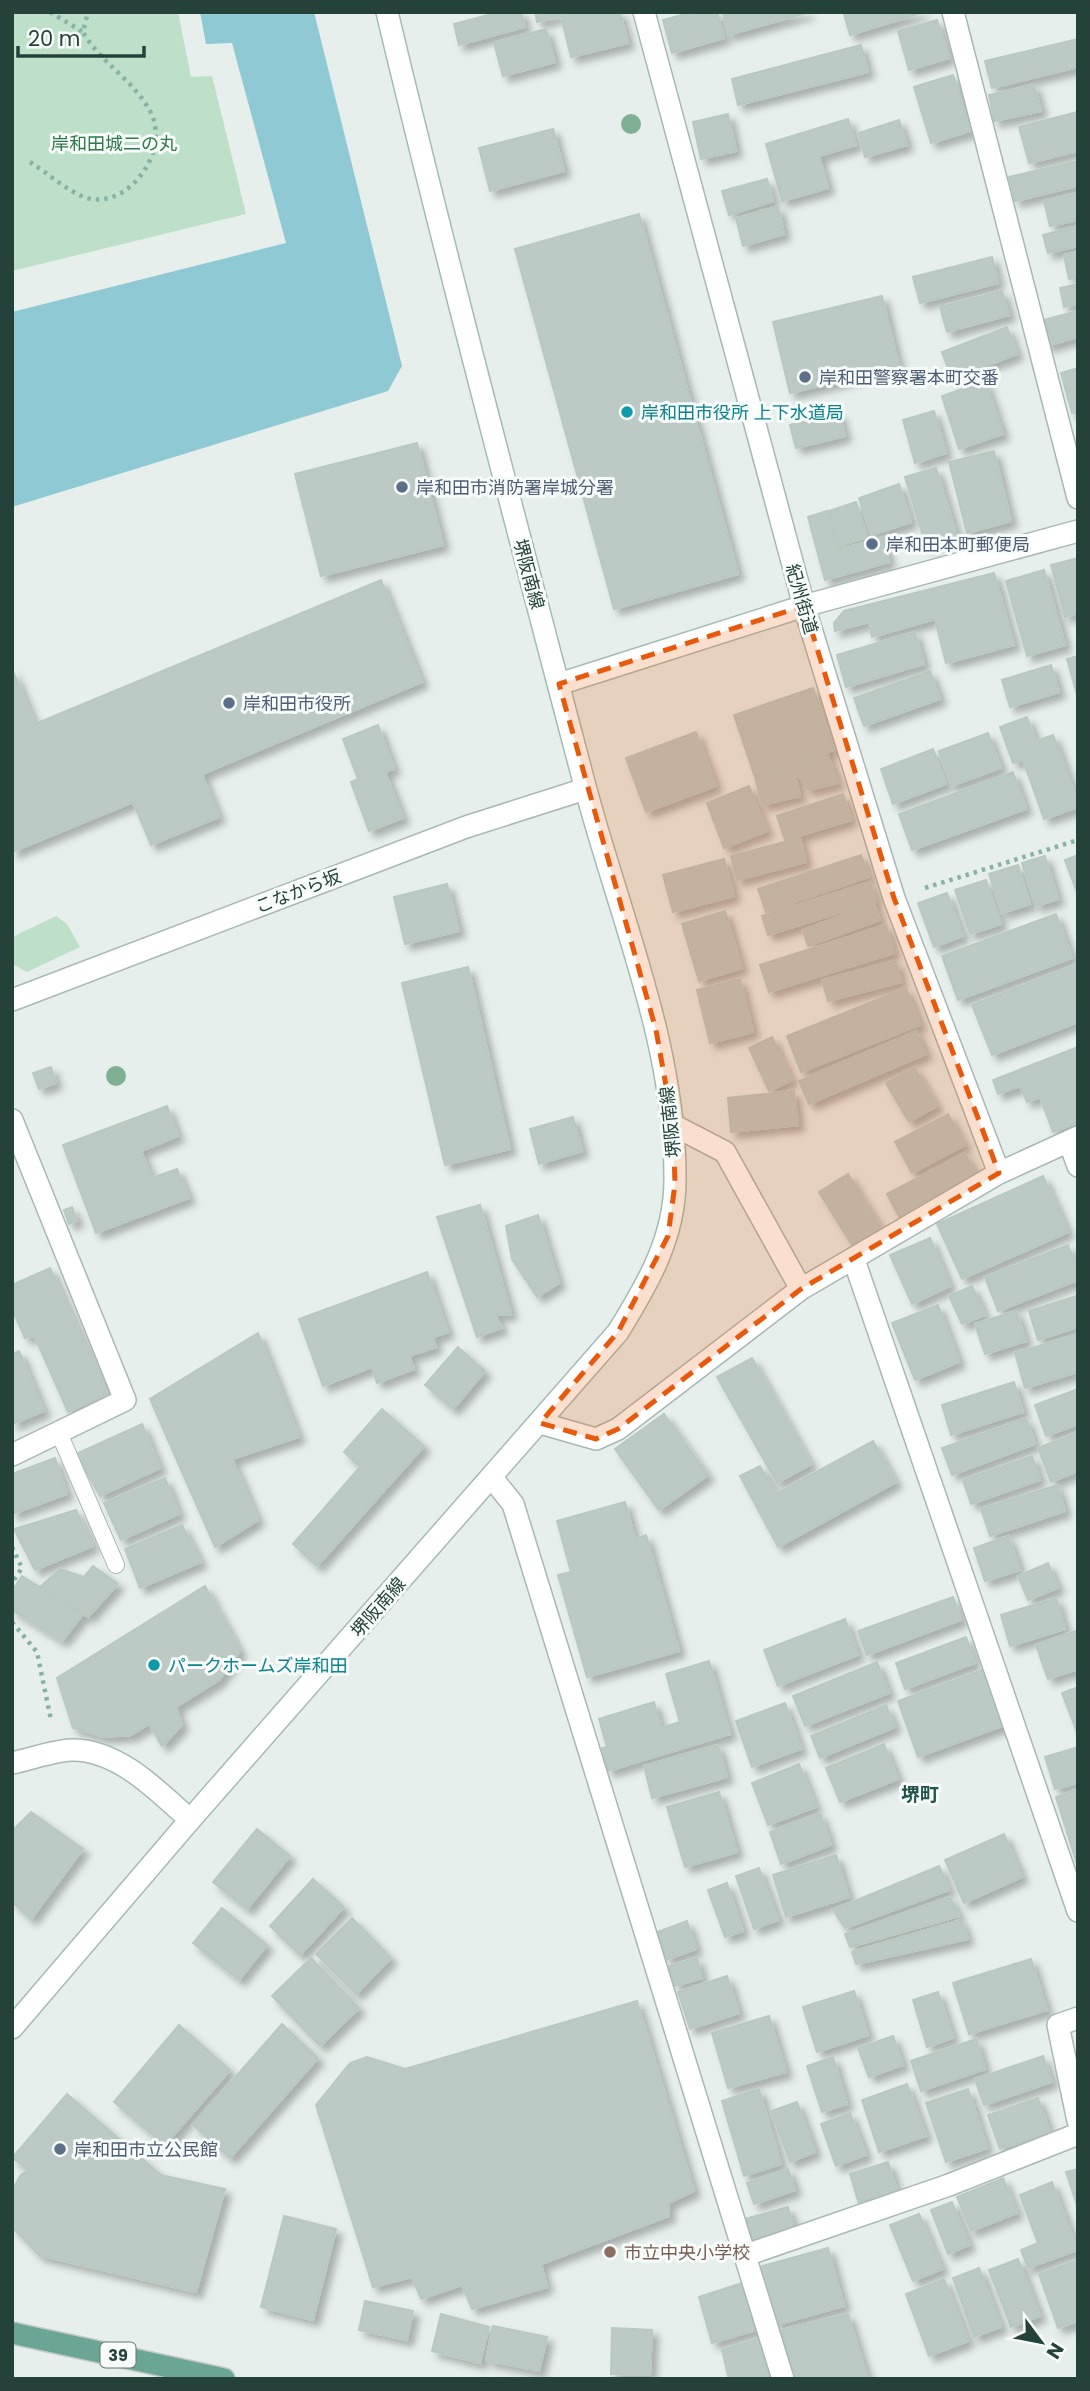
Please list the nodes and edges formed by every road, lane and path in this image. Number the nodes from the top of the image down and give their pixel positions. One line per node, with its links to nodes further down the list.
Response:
1 (50, 12): 6 (path)
2 (88, 12): 6 (path)
3 (387, 12): 11 (street, 堺阪南線)
4 (644, 12): 10 (street, 紀州街道)
5 (953, 12): 8 (street)
6 (83, 32): 7 (path)
7 (30, 162)
8 (1078, 498)
9 (1078, 531): 10 (street)
10 (804, 606): 11 (street); 14 (street, 紀州街道)
11 (559, 684): 12 (street, 堺阪南線)
12 (585, 789): 15 (street, こなから坂); 17 (street, 堺阪南線)
13 (1078, 840): 14 (path)
14 (894, 898): 20 (street, 紀州街道)
15 (12, 1000)
16 (12, 1120): 24 (street)
17 (673, 1125): 22 (street); 23 (street, 堺阪南線)
18 (1073, 1139): 19 (street); 20 (street)
19 (1078, 1166)
20 (999, 1173): 21 (street)
21 (854, 1260): 22 (street); 34 (street)
22 (801, 1289): 23 (street)
23 (540, 1423): 26 (street, 堺阪南線)
24 (59, 1433): 25 (street); 28 (lane)
25 (12, 1455)
26 (492, 1478): 33 (street, 堺阪南線); 39 (street)
27 (12, 1547): 29 (path)
28 (116, 1565)
29 (12, 1583)
30 (12, 1622): 31 (path)
31 (58, 1753): 32 (street); 33 (street)
32 (12, 1763)
33 (190, 1819): 36 (street, 堺阪南線)
34 (1078, 1912)
35 (1078, 2018): 37 (street)
36 (12, 2028)
37 (1078, 2121)
38 (1078, 2134): 39 (street)
39 (747, 2255): 42 (street)
40 (12, 2333): 41 (main road, 39)
41 (224, 2379)
42 (783, 2379)

